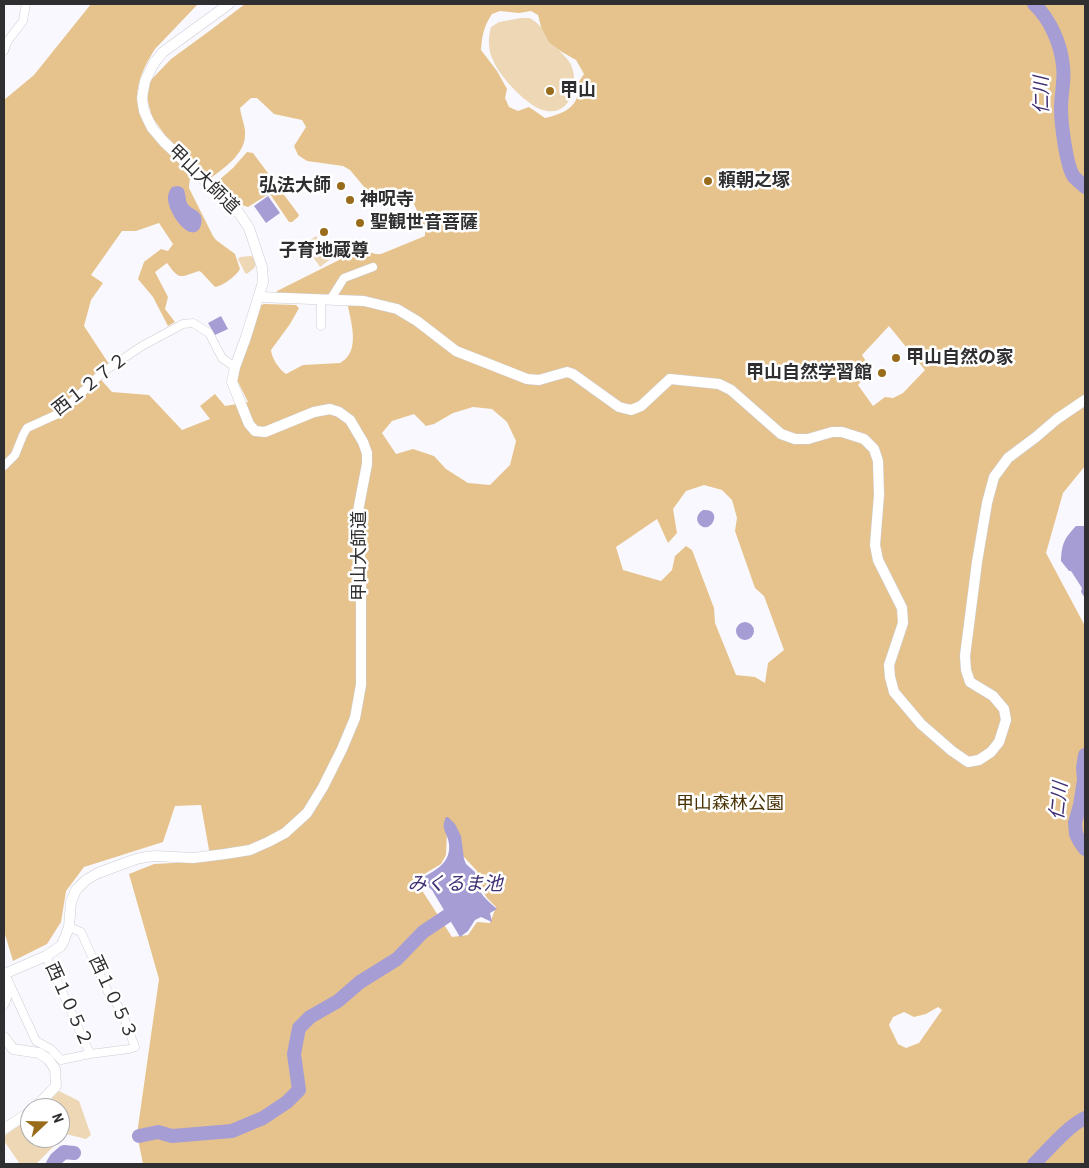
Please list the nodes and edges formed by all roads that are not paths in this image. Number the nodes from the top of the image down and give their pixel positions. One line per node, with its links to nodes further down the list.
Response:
1 (26, 4): 3 (street)
2 (229, 4): 5 (street, 甲山大師道)
3 (4, 51)
4 (373, 266): 6 (street)
5 (259, 297): 6 (street); 8 (street, 甲山大師道)
6 (326, 300): 7 (street); 9 (street)
7 (321, 326)
8 (235, 367): 10 (street, 西１２７２); 11 (street, 甲山大師道)
9 (1085, 400)
10 (4, 466)
11 (69, 927): 12 (street, 甲山大師道); 16 (street, 西１０５３)
12 (46, 956): 13 (street, 甲山大師道); 16 (street, 西１０５２)
13 (4, 977): 14 (street); 16 (street, 西１０５３)
14 (4, 1005)
15 (4, 1037): 17 (street)
16 (90, 1054)
17 (45, 1098)
18 (20, 1119): 19 (street)
19 (4, 1130)

